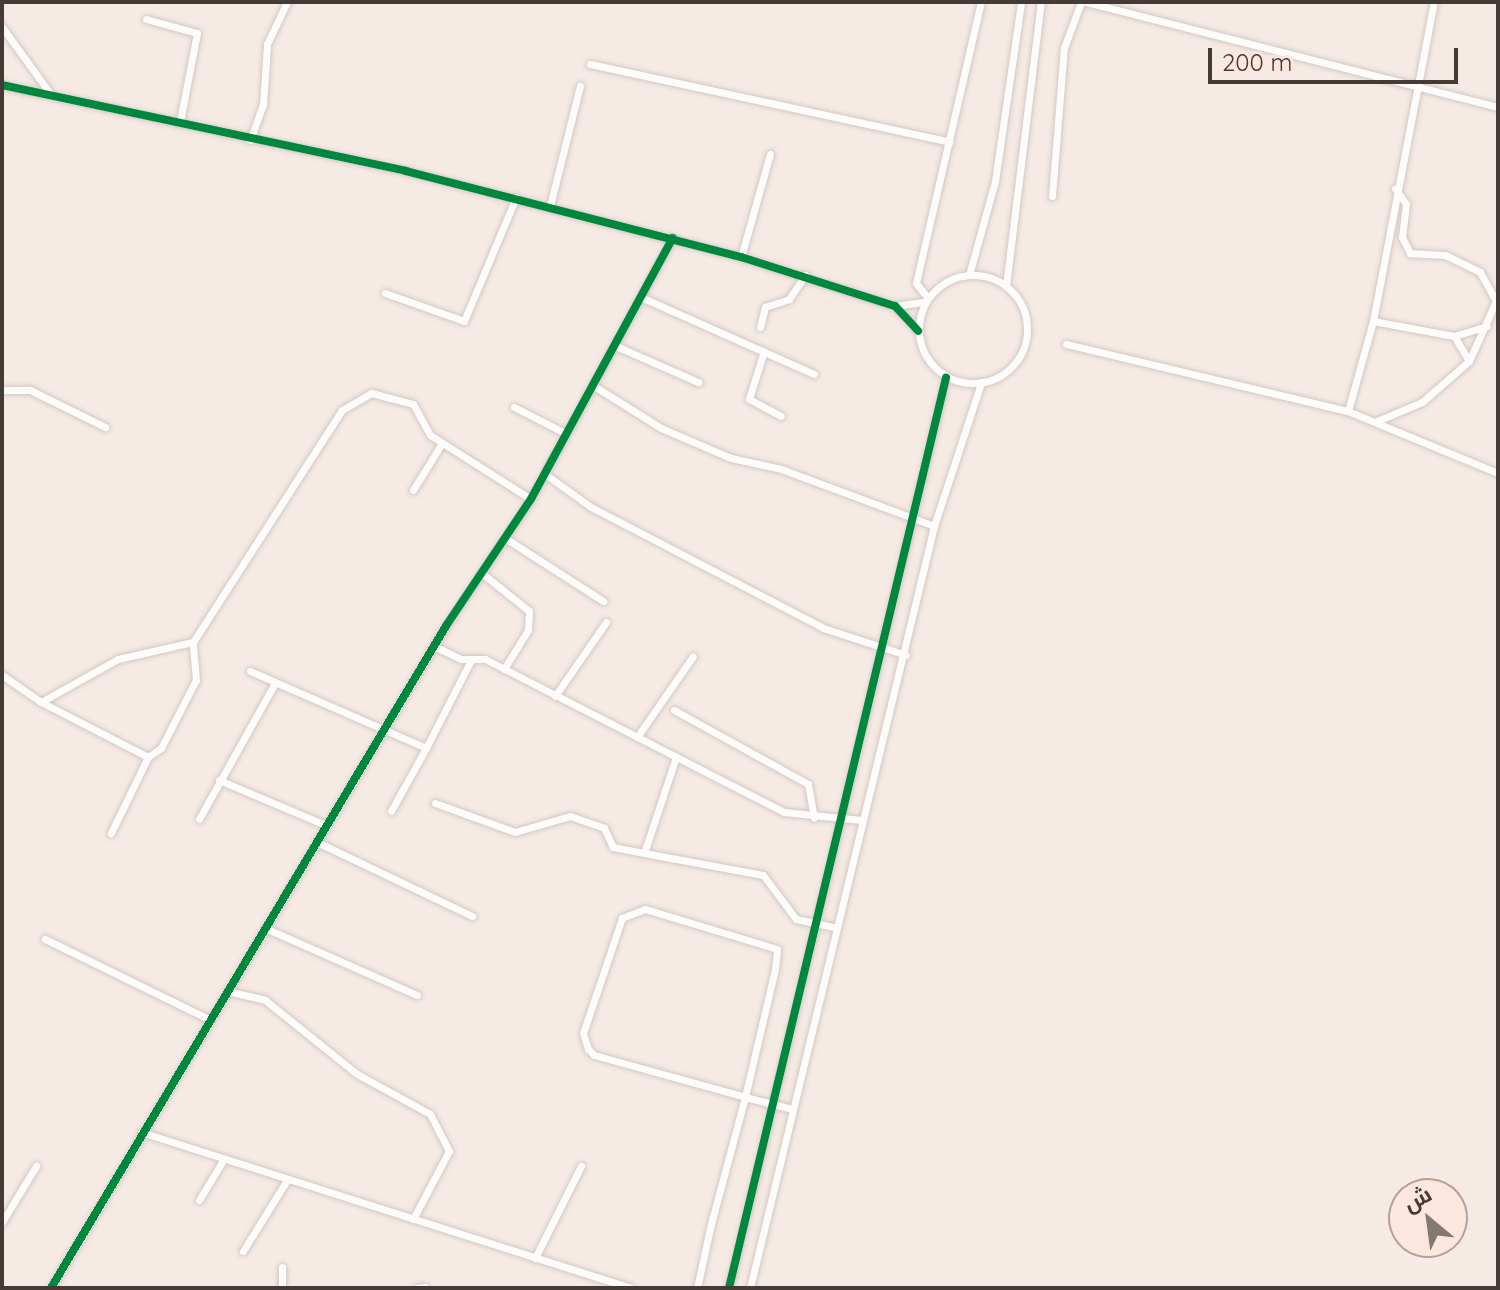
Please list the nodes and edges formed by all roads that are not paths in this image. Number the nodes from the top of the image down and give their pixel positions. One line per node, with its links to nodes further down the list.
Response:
1 (287, 2): 16 (street)
2 (981, 2): 17 (street)
3 (1021, 2): 26 (street)
4 (1041, 2): 27 (street)
5 (1083, 2): 10 (street); 20 (street)
6 (1434, 2): 10 (street)
7 (146, 19): 15 (street)
8 (2, 27): 13 (street)
9 (590, 64): 17 (street)
10 (1416, 82): 14 (street); 19 (street)
11 (2, 85): 13 (street)
12 (580, 86): 22 (street)
13 (52, 96): 15 (street)
14 (1498, 107)
15 (180, 121): 16 (street)
16 (250, 140): 21 (street)
17 (950, 142): 30 (street)
18 (770, 154): 24 (street)
19 (1395, 188): 32 (street); 33 (street)
20 (1052, 196)
21 (516, 197): 22 (street); 28 (street)
22 (550, 206): 23 (street)
23 (673, 238): 24 (street); 29 (street)
24 (741, 257): 25 (street)
25 (805, 275): 31 (street); 34 (street)
26 (969, 275): 27 (street); 30 (street)
27 (1006, 286): 44 (street)
28 (385, 293)
29 (643, 298): 38 (street); 39 (street)
30 (927, 300): 31 (street); 35 (street)
31 (895, 306): 35 (street)
32 (1373, 321): 36 (street); 48 (street)
33 (1486, 326): 36 (street); 40 (street)
34 (760, 327)
35 (918, 331): 42 (street)
36 (1454, 336): 40 (street)
37 (1066, 344): 48 (street)
38 (616, 346): 43 (street); 45 (street)
39 (763, 354): 41 (street); 49 (street)
40 (1469, 361): 50 (street)
41 (814, 374)
42 (946, 378): 44 (street); 58 (street)
43 (698, 382)
44 (981, 383): 59 (street)
45 (594, 386): 52 (street); 58 (street)
46 (2, 390): 51 (street)
47 (514, 407): 52 (street)
48 (1348, 411): 50 (street)
49 (781, 416)
50 (1377, 421): 54 (street)
51 (105, 427)
52 (567, 434): 55 (street)
53 (442, 443): 56 (street); 57 (street); 64 (street)
54 (1498, 473)
55 (545, 474): 57 (street); 66 (street)
56 (413, 490)
57 (531, 499): 60 (street)
58 (911, 518): 59 (street); 66 (street)
59 (934, 526): 67 (street)
60 (505, 538): 61 (street); 62 (street)
61 (483, 574): 65 (street); 70 (street)
62 (603, 601)
63 (606, 622): 74 (street)
64 (193, 642): 75 (street); 80 (street)
65 (434, 646): 69 (street); 77 (street)
66 (879, 647): 67 (street); 86 (street)
67 (906, 655): 88 (street)
68 (693, 656): 78 (street)
69 (471, 660): 70 (street); 79 (street)
70 (504, 669): 74 (street)
71 (250, 671): 73 (street)
72 (2, 675): 75 (street)
73 (275, 683): 77 (street); 82 (street)
74 (555, 696): 78 (street)
75 (41, 702): 80 (street)
76 (674, 710): 85 (street)
77 (387, 727): 79 (street); 89 (street)
78 (637, 737): 81 (street)
79 (426, 748): 84 (street)
80 (148, 757): 90 (street)
81 (676, 757): 85 (street); 92 (street)
82 (219, 780): 87 (street); 89 (street)
83 (435, 803): 92 (street)
84 (391, 811)
85 (814, 817): 86 (street)
86 (842, 817): 88 (street); 94 (street)
87 (199, 819)
88 (862, 820): 95 (street)
89 (328, 826): 91 (street)
90 (111, 833)
91 (317, 842): 93 (street); 96 (street)
92 (644, 853): 94 (street)
93 (472, 916)
94 (815, 923): 95 (street); 102 (street)
95 (835, 927): 103 (street)
96 (265, 928): 98 (street); 99 (street)
97 (45, 939): 100 (street)
98 (227, 991): 100 (street); 110 (street)
99 (417, 995)
100 (210, 1020): 104 (street)
101 (745, 1097): 101 (street); 102 (street); 118 (street)
102 (770, 1103): 103 (street); 119 (street)
103 (792, 1109): 120 (street)
104 (141, 1132): 105 (street); 115 (street)
105 (222, 1162): 108 (street); 109 (street)
106 (36, 1166): 111 (street)
107 (581, 1166): 113 (street)
108 (287, 1180): 110 (street); 112 (street)
109 (199, 1200)
110 (413, 1219): 113 (street)
111 (2, 1222)
112 (243, 1251)
113 (535, 1258): 117 (street)
114 (282, 1267): 116 (street)
115 (51, 1288)
116 (282, 1288)
117 (631, 1288)
118 (697, 1288)
119 (729, 1288)
120 (750, 1288)

